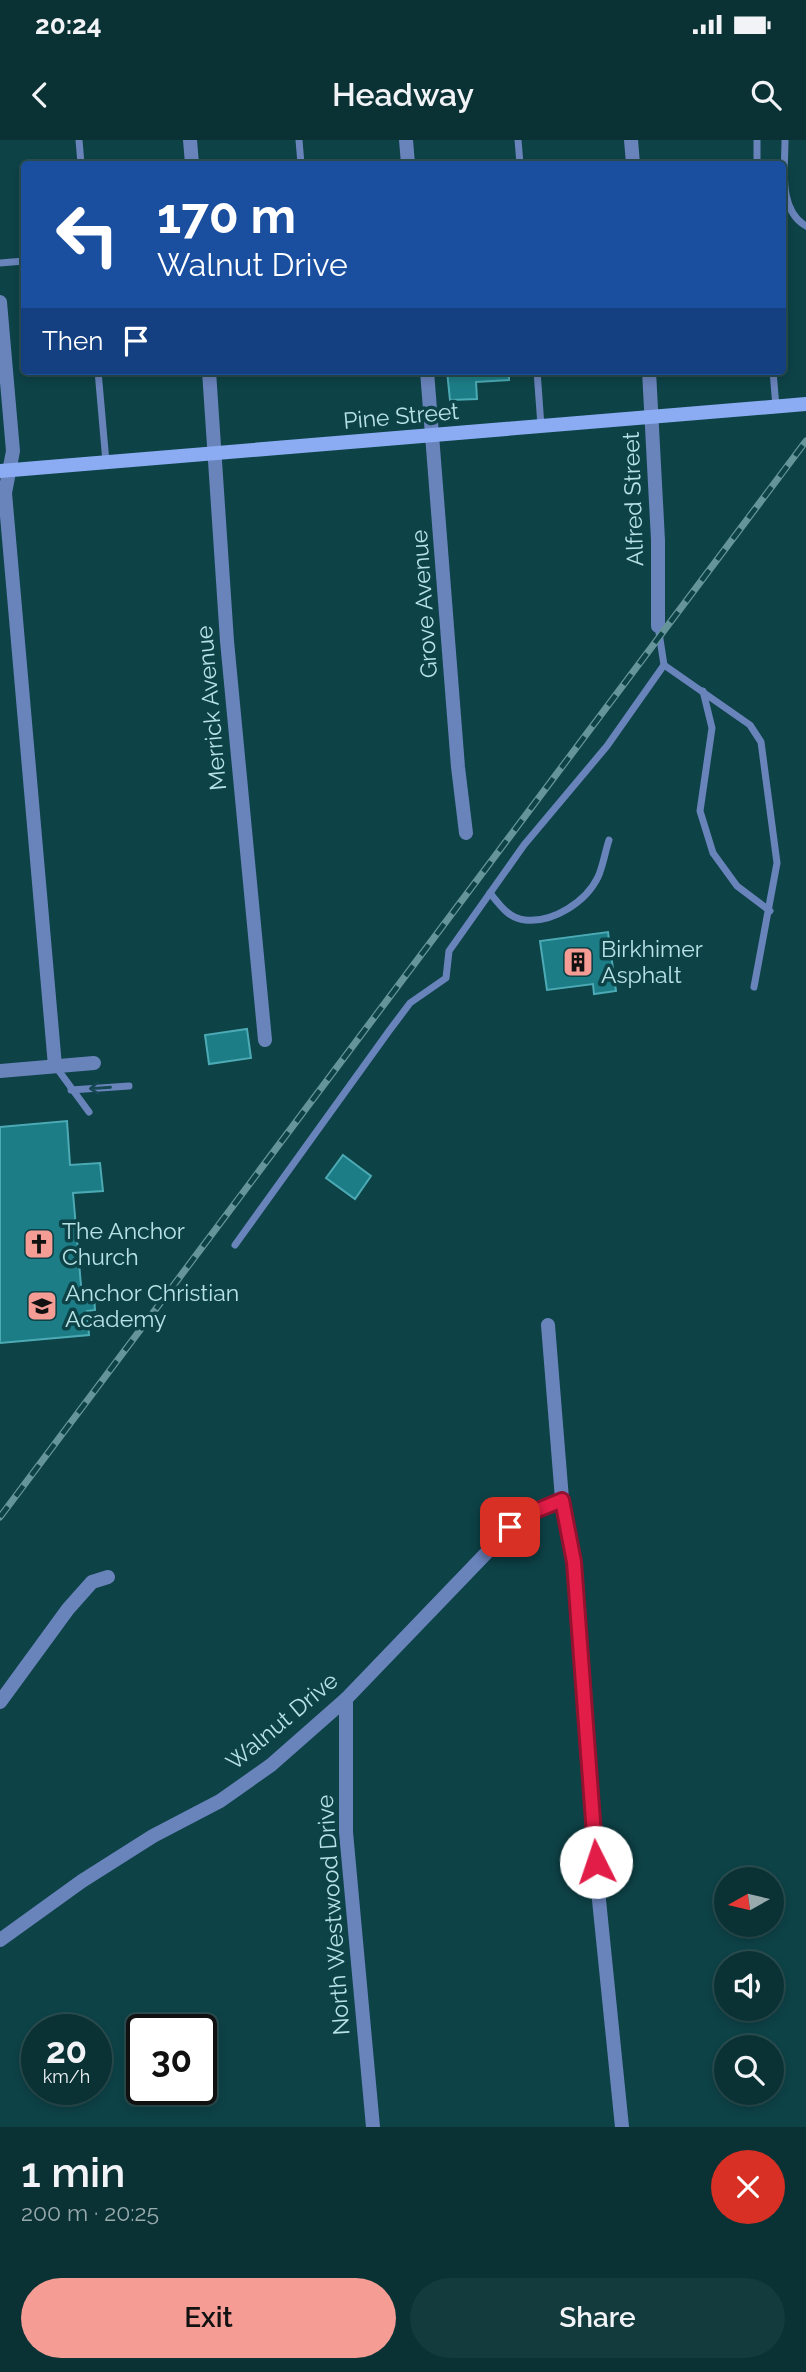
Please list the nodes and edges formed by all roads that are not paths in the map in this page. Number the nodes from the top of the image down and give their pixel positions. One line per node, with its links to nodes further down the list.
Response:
1 (79, 140): 9 (lane)
2 (190, 140): 10 (street)
3 (299, 140): 11 (lane)
4 (406, 140): 12 (street)
5 (517, 140): 13 (lane)
6 (631, 140): 14 (street)
7 (757, 140): 15 (lane)
8 (785, 140): 16 (lane)
9 (81, 161)
10 (192, 161)
11 (301, 161)
12 (408, 161)
13 (520, 161)
14 (633, 161)
15 (757, 161)
16 (785, 161)
17 (786, 202): 18 (lane)
18 (806, 226)
19 (21, 261): 20 (lane)
20 (0, 264)
21 (0, 302): 35 (street)
22 (98, 375): 34 (lane)
23 (209, 375): 33 (street, Merrick Avenue)
24 (427, 375): 32 (street, Grove Avenue)
25 (537, 375): 31 (lane)
26 (649, 375): 30 (street, Alfred Street)
27 (773, 375): 29 (lane)
28 (806, 404): 29 (main road, Pine Street)
29 (776, 407): 30 (main road, Pine Street)
30 (653, 418): 31 (main road, Pine Street); 37 (street, Alfred Street)
31 (541, 426): 32 (main road, Pine Street)
32 (433, 436): 33 (main road, Pine Street); 40 (street, Grove Avenue)
33 (216, 454): 34 (main road, Pine Street); 45 (street, Merrick Avenue)
34 (106, 463): 35 (main road, Pine Street)
35 (5, 470): 36 (street)
36 (7, 580): 47 (street)
37 (658, 626): 38 (lane)
38 (664, 665): 39 (lane); 42 (lane)
39 (703, 691): 43 (lane); 43 (lane)
40 (466, 833)
41 (609, 840): 42 (lane)
42 (490, 893): 52 (lane)
43 (770, 911): 44 (lane)
44 (754, 987)
45 (265, 1040)
46 (94, 1063): 47 (street)
47 (55, 1066): 48 (street); 50 (lane)
48 (0, 1071)
49 (129, 1086): 50 (lane, one-way to 50)
50 (71, 1090): 51 (lane)
51 (89, 1112)
52 (235, 1245)
53 (548, 1325): 54 (street)
54 (562, 1500): 56 (street, Walnut Drive); 60 (street)
55 (108, 1577): 57 (street)
56 (346, 1699): 58 (street, Walnut Drive); 59 (street, North Westwood Drive)
57 (0, 1702)
58 (0, 1940)
59 (373, 2127)
60 (622, 2127)

